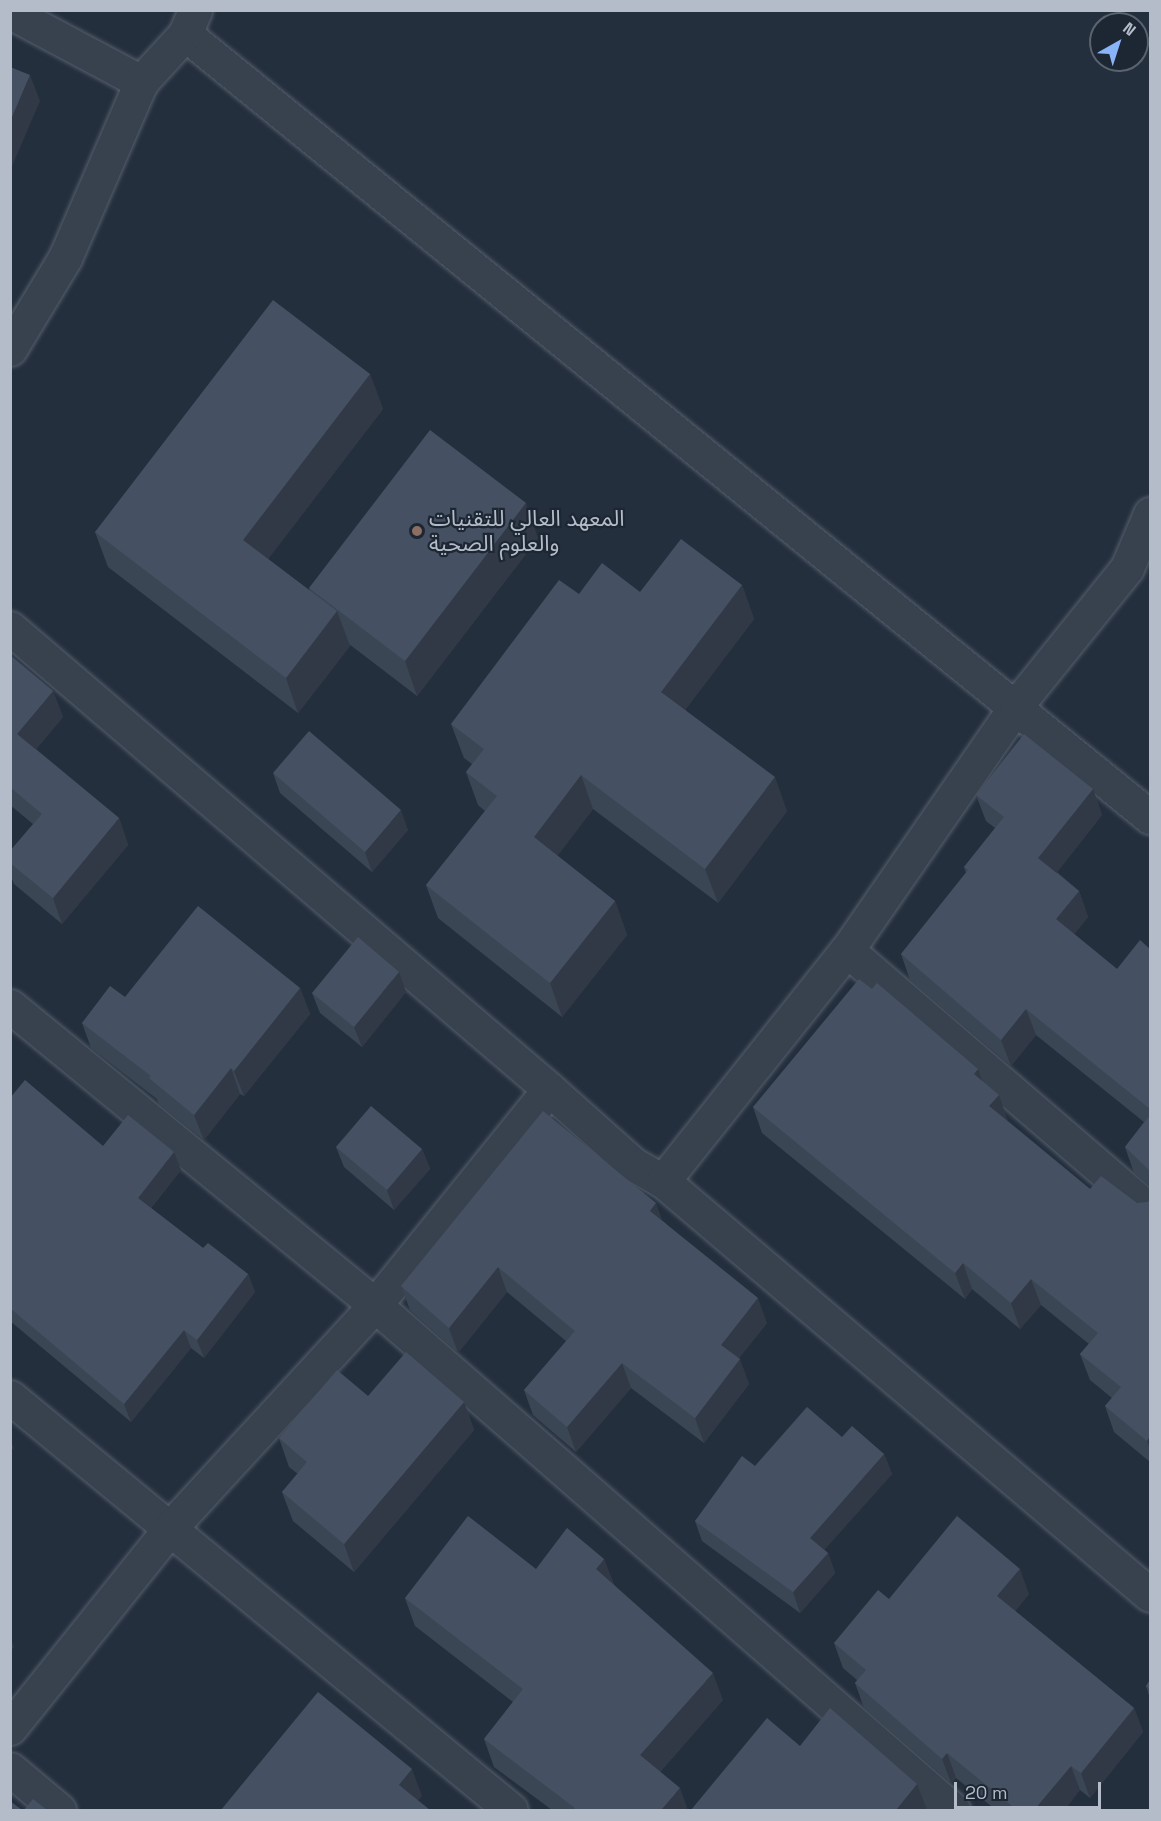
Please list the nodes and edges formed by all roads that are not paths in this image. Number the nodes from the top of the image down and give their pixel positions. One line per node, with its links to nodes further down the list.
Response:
1 (10, 12): 3 (street)
2 (190, 22): 3 (street); 7 (street)
3 (141, 82): 4 (street)
4 (10, 349)
5 (1150, 514): 7 (street)
6 (10, 627): 11 (street)
7 (1016, 706): 8 (street); 9 (street)
8 (1150, 817)
9 (847, 951): 12 (street); 13 (street)
10 (10, 1006): 14 (street)
11 (549, 1089): 12 (street); 14 (street)
12 (663, 1181): 17 (street)
13 (1150, 1211)
14 (375, 1305): 16 (street); 22 (street)
15 (10, 1397): 16 (street)
16 (171, 1527): 18 (street); 21 (street)
17 (1150, 1595)
18 (10, 1728)
19 (10, 1769): 20 (street)
20 (60, 1810)
21 (511, 1810)
22 (953, 1810)

